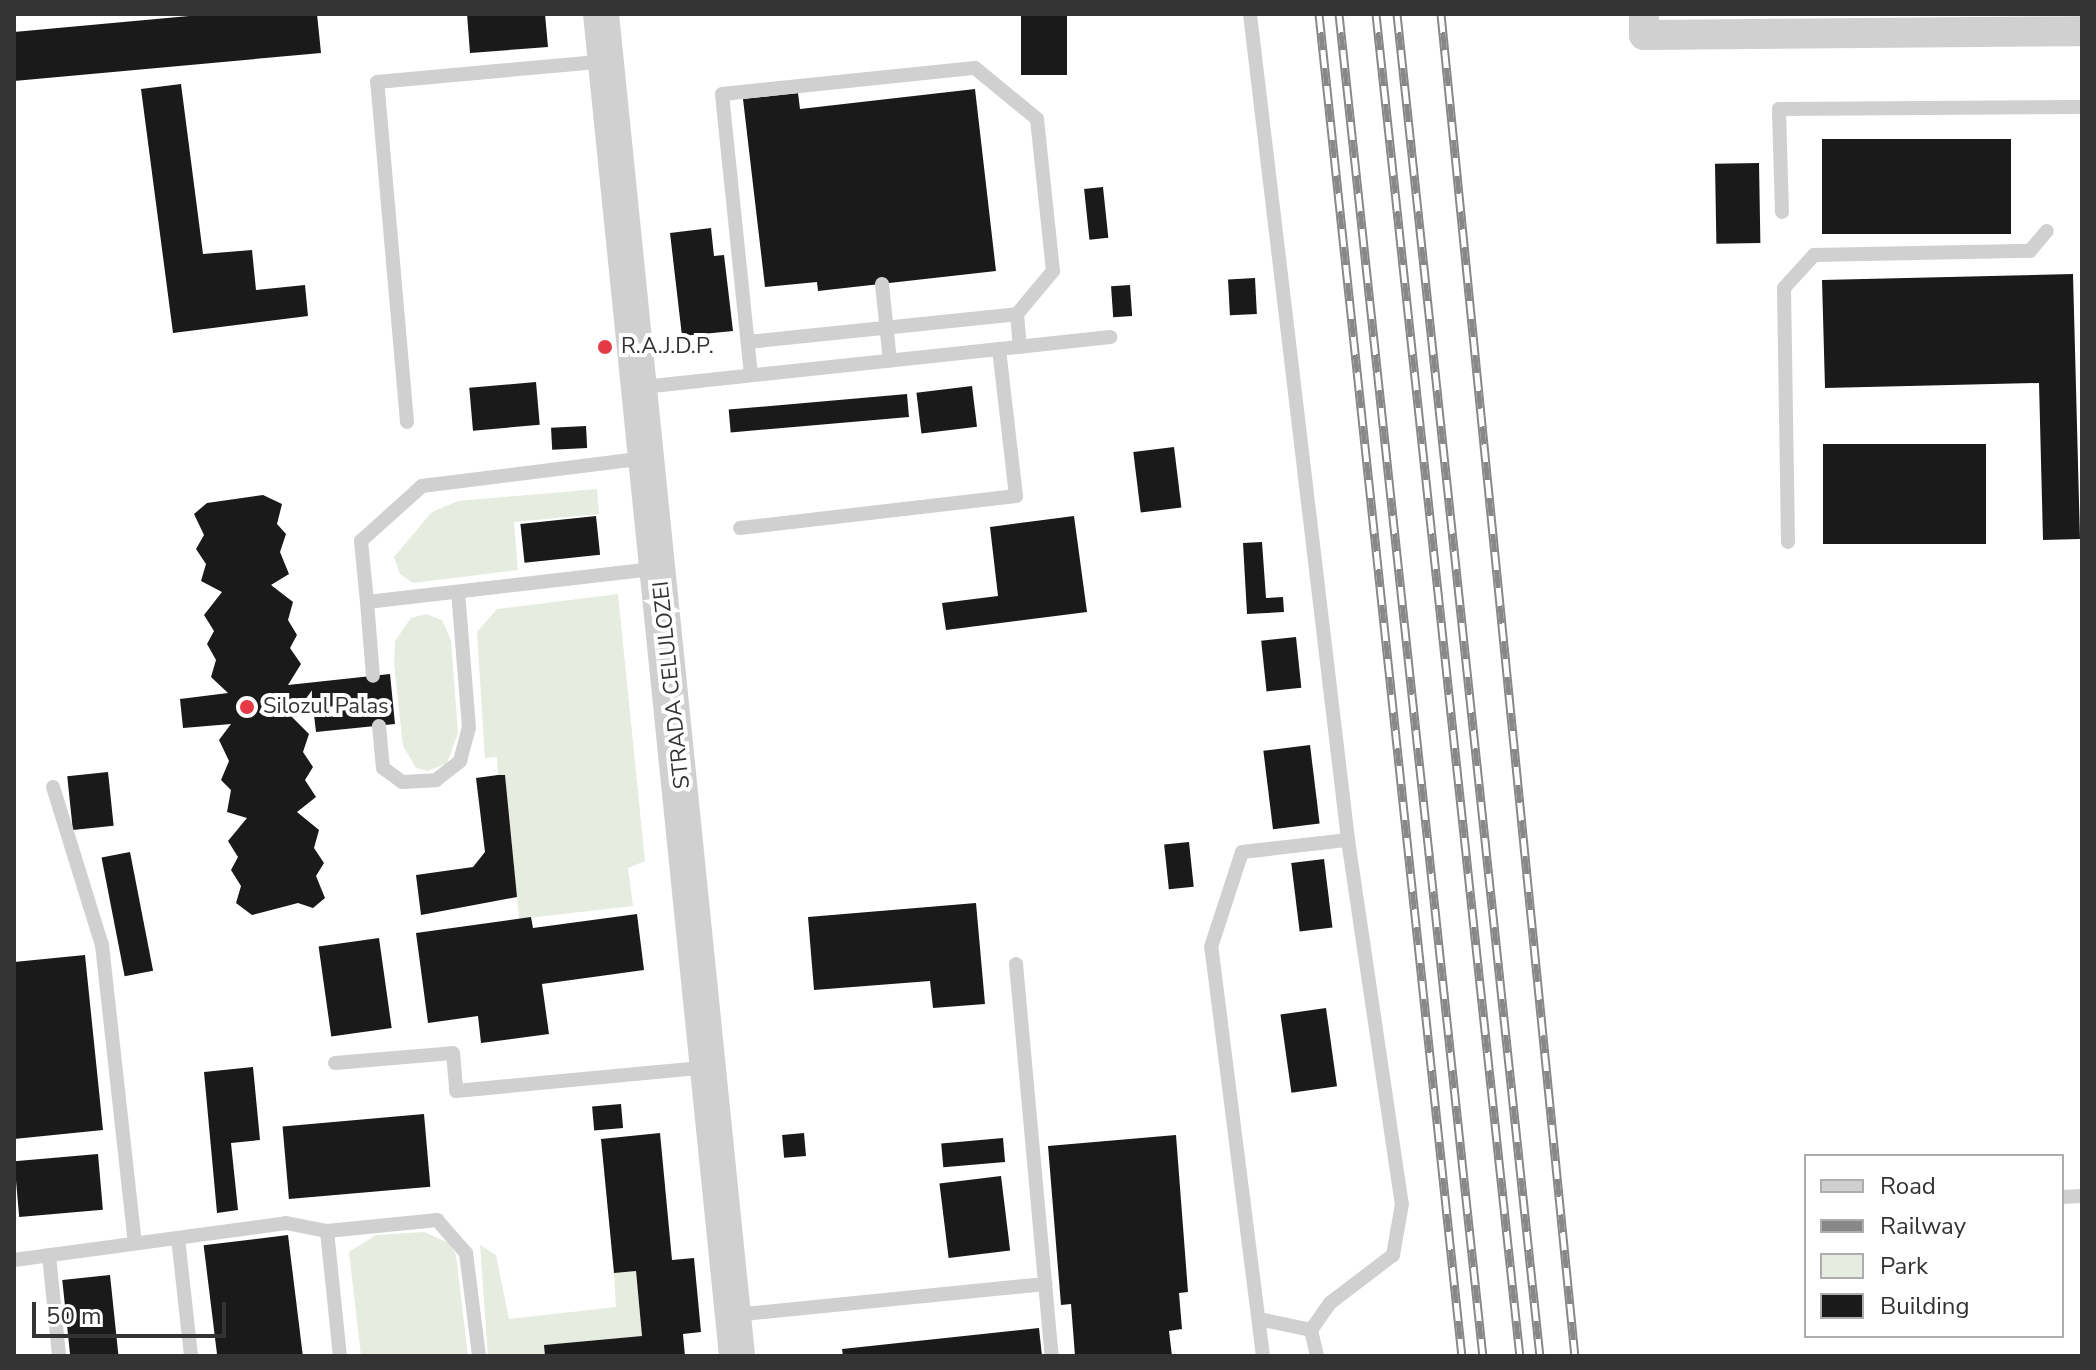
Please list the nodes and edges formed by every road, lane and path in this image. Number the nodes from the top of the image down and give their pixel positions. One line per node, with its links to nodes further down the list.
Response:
1 (601, 14): 5 (street, STRADA CELULOZEI)
2 (1250, 14): 29 (lane)
3 (1644, 25): 4 (street)
4 (2082, 31)
5 (606, 61): 18 (street, STRADA CELULOZEI); 19 (lane)
6 (2082, 107): 7 (lane)
7 (1782, 212)
8 (2047, 231): 22 (lane)
9 (882, 284): 11 (lane)
10 (1017, 314): 11 (lane); 13 (lane); 14 (lane)
11 (886, 327): 13 (lane); 16 (lane)
12 (1110, 337): 14 (lane)
13 (748, 342): 17 (lane)
14 (1020, 347): 15 (lane)
15 (999, 349): 16 (lane); 21 (lane)
16 (890, 361): 17 (lane)
17 (751, 375): 18 (lane)
18 (643, 387): 20 (street, STRADA CELULOZEI)
19 (407, 422)
20 (650, 457): 23 (street, STRADA CELULOZEI); 25 (lane)
21 (740, 528)
22 (1788, 542)
23 (661, 568): 24 (lane); 32 (street, STRADA CELULOZEI)
24 (458, 592): 25 (lane); 27 (lane)
25 (367, 602): 26 (lane)
26 (373, 676)
27 (379, 726)
28 (53, 787): 35 (lane)
29 (1348, 840): 40 (lane); 41 (lane)
30 (1016, 964): 38 (lane)
31 (335, 1063): 32 (lane)
32 (709, 1067): 39 (street, STRADA CELULOZEI)
33 (327, 1231): 34 (lane); 44 (lane); 45 (lane)
34 (178, 1238): 35 (lane); 43 (lane)
35 (135, 1243): 36 (lane)
36 (49, 1255): 37 (lane); 42 (lane)
37 (14, 1260)
38 (1045, 1284): 39 (lane); 47 (lane)
39 (733, 1315): 46 (street, STRADA CELULOZEI)
40 (1259, 1319): 41 (lane); 48 (lane)
41 (1311, 1330): 49 (lane)
42 (59, 1356)
43 (191, 1356)
44 (340, 1356)
45 (479, 1356)
46 (737, 1356)
47 (1052, 1356)
48 (1263, 1356)
49 (1317, 1356)

